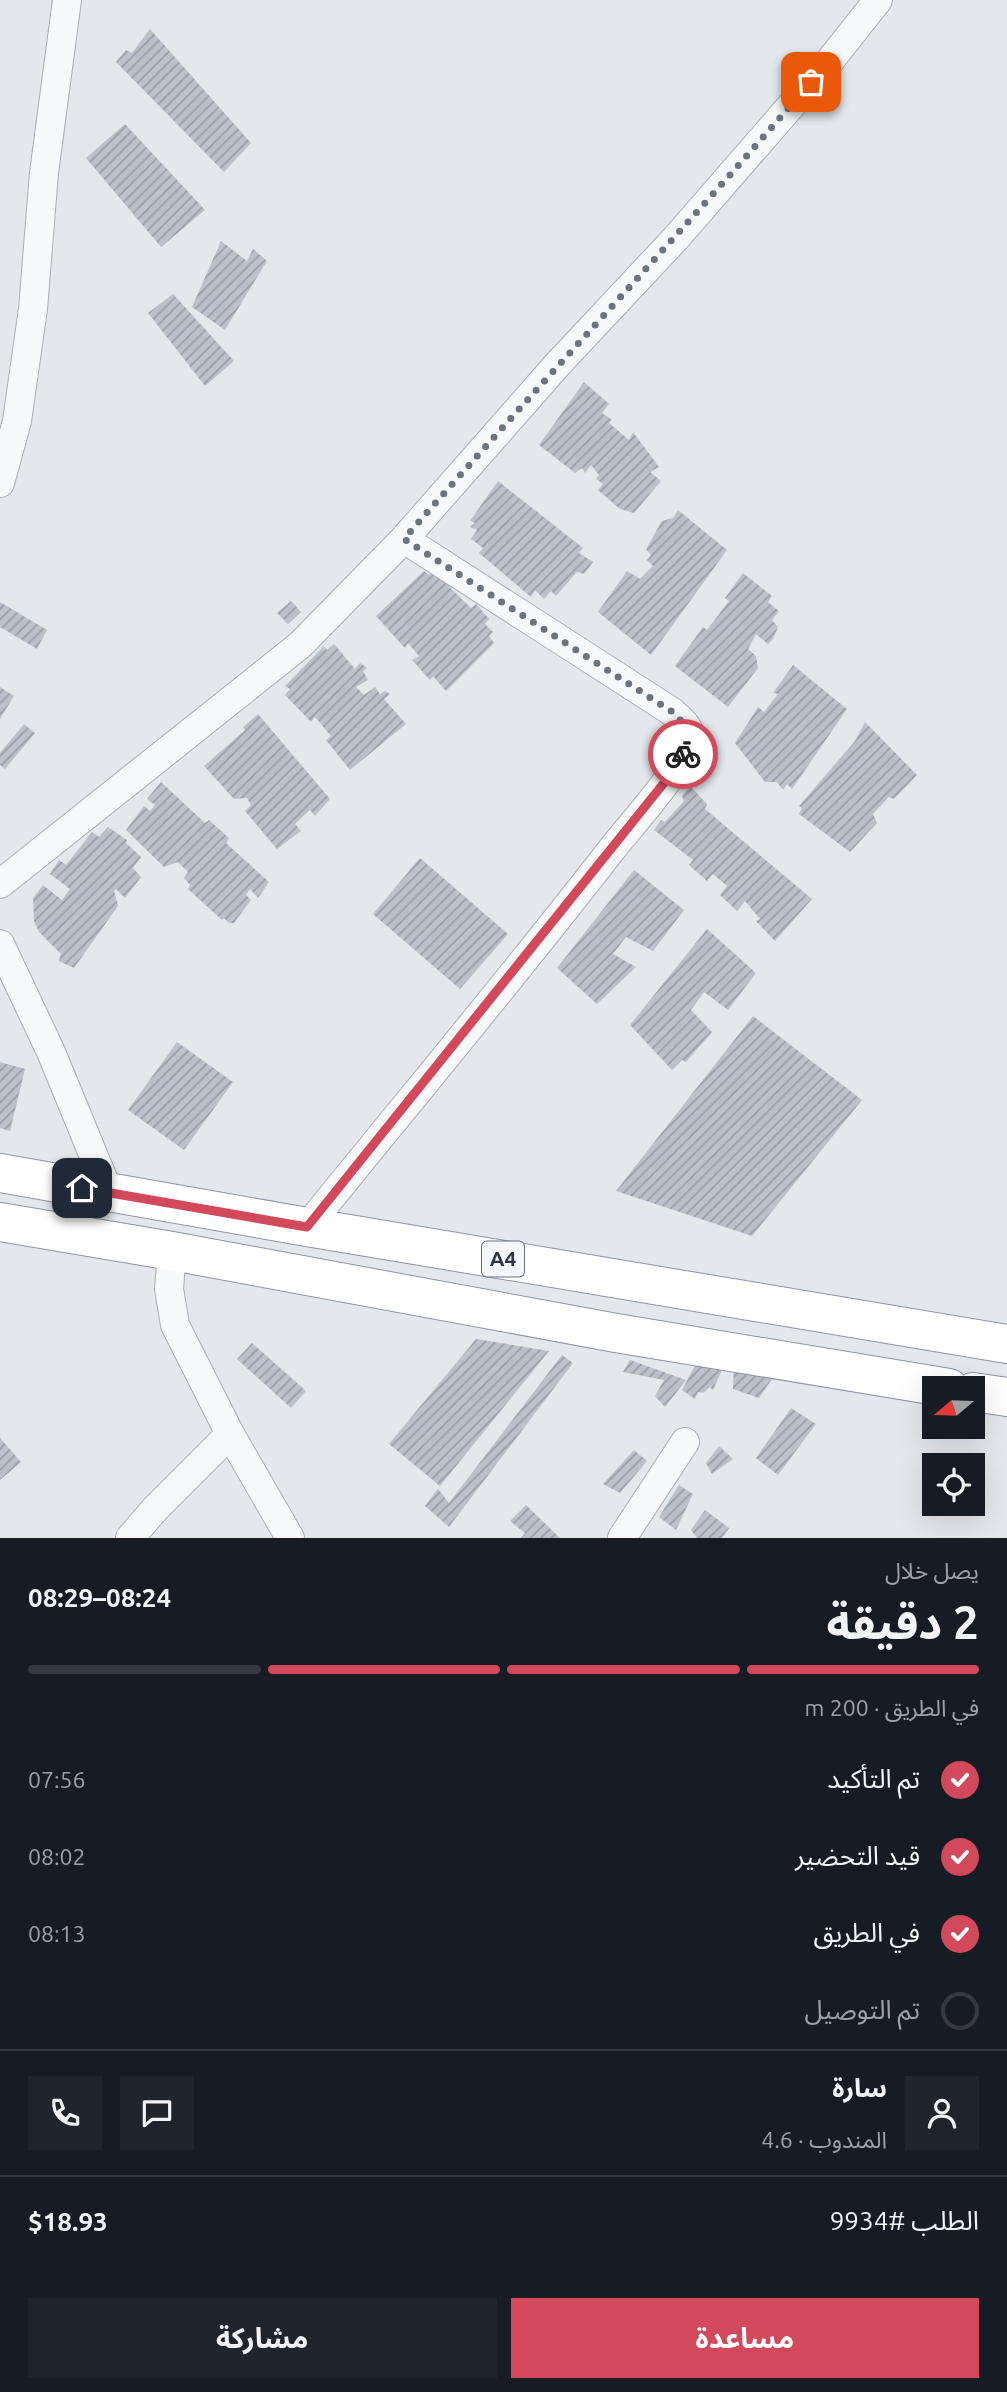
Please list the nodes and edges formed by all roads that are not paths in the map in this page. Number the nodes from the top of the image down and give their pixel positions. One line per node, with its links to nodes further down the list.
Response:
1 (67, 0): 3 (street)
2 (878, 0): 4 (street)
3 (0, 483)
4 (404, 539): 5 (street); 10 (street)
5 (0, 884)
6 (0, 944): 8 (street)
7 (0, 1173): 8 (highway, A4)
8 (109, 1193): 10 (highway, A4)
9 (0, 1222): 11 (highway, A4)
10 (307, 1227): 12 (highway, A4)
11 (172, 1251): 13 (highway, A4); 16 (street)
12 (1007, 1344)
13 (922, 1384)
14 (985, 1394): 15 (highway)
15 (1007, 1397)
16 (230, 1434): 18 (street); 19 (street)
17 (685, 1442): 20 (street)
18 (130, 1538)
19 (290, 1538)
20 (622, 1538)

